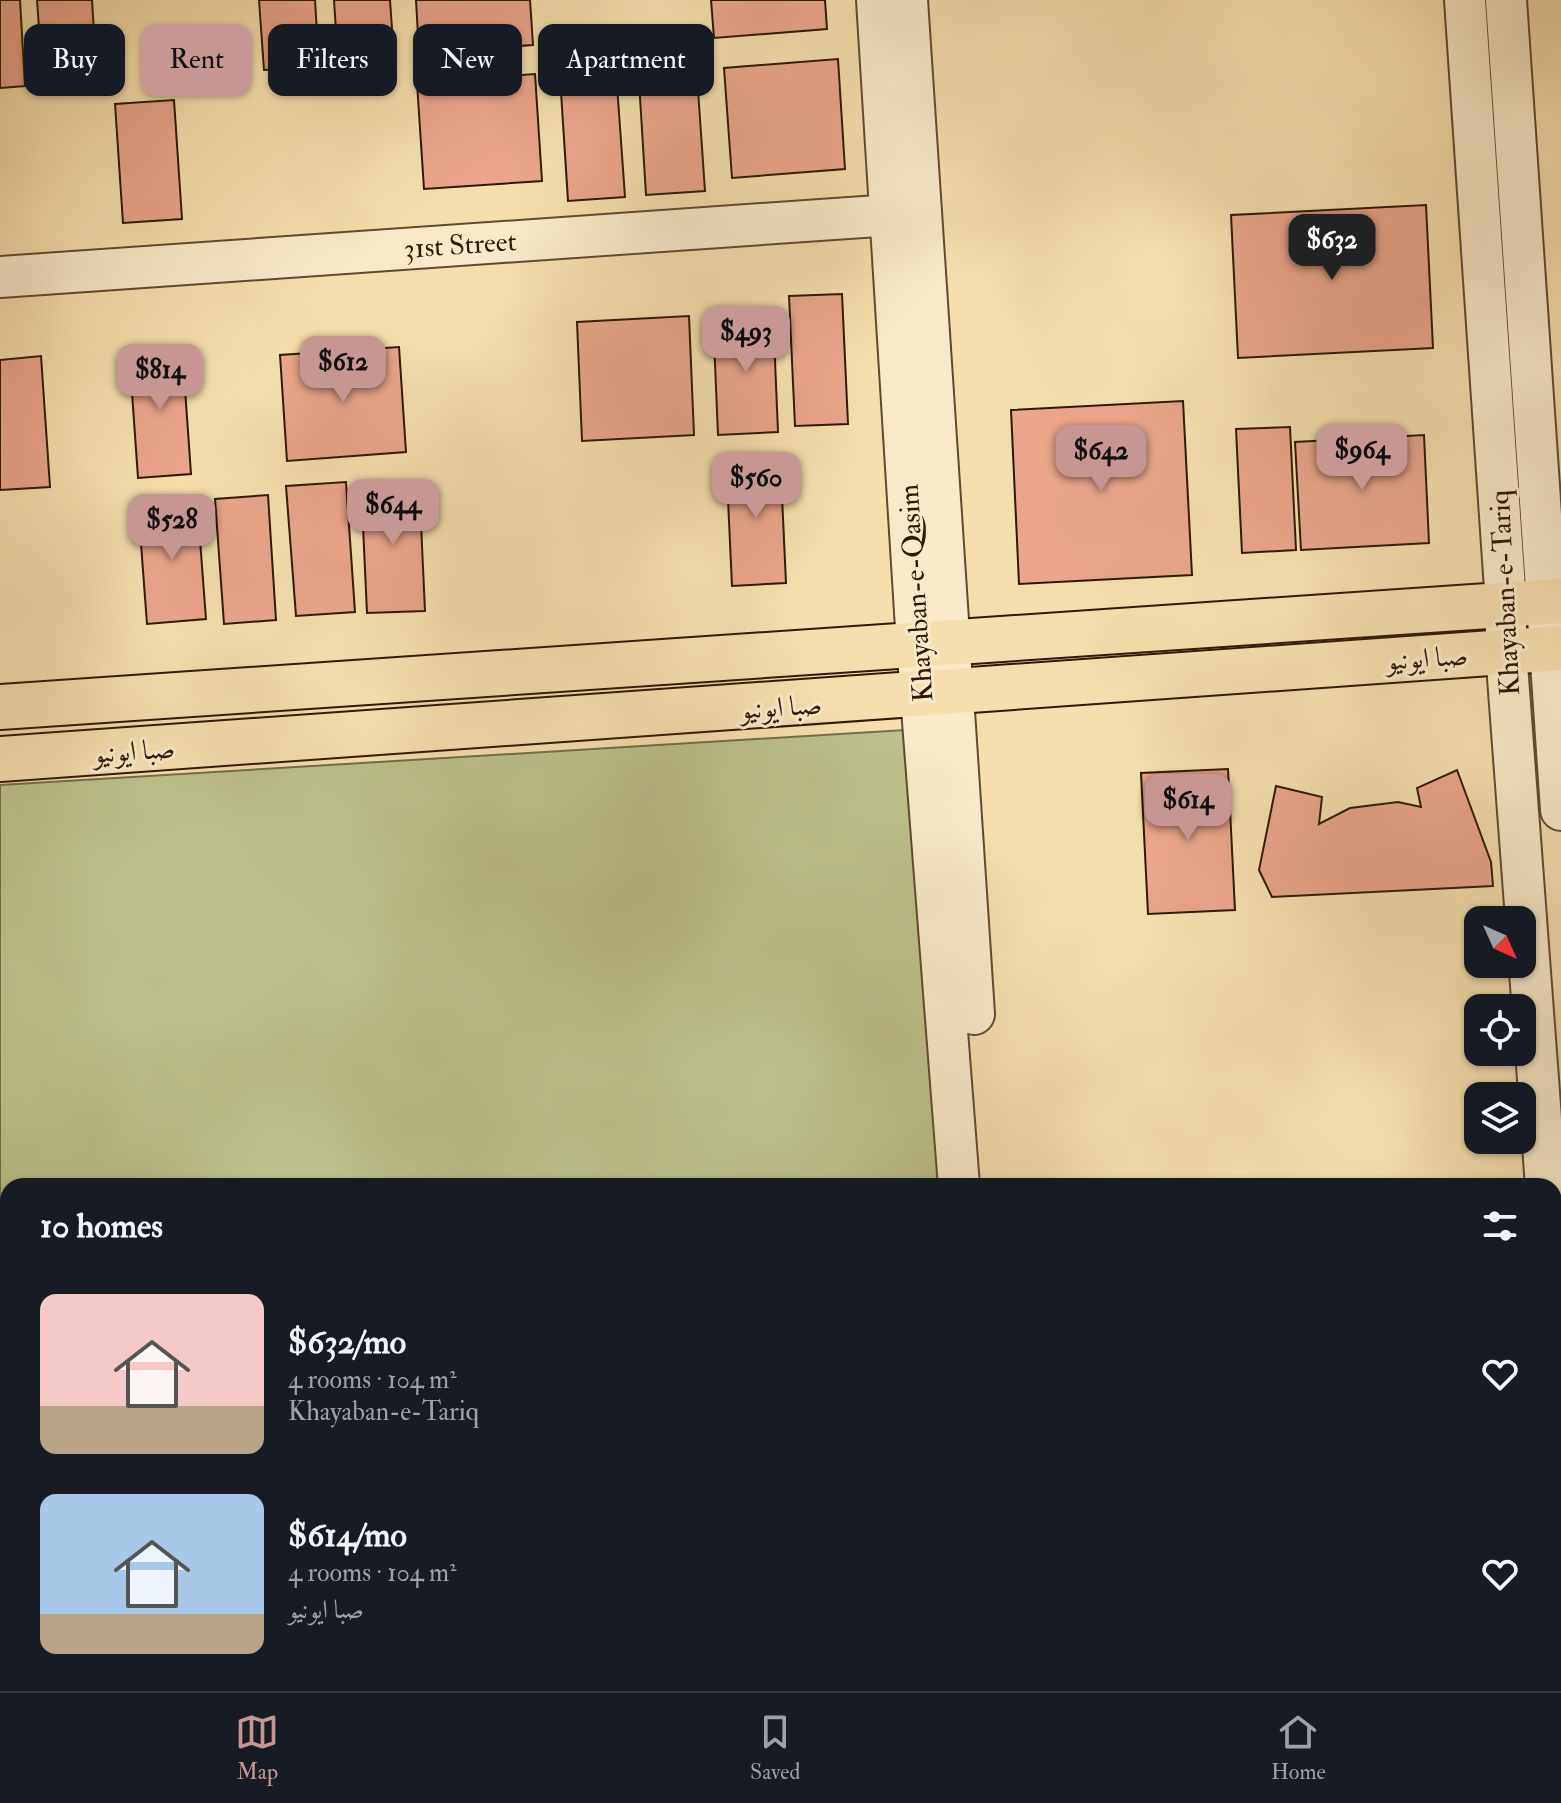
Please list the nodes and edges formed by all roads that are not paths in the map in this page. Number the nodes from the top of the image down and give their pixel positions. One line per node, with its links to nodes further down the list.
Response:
1 (877, 0): 5 (street, Khayaban-e-Qasim)
2 (907, 0): 5 (street, Khayaban-e-Qasim)
3 (1465, 0): 7 (street, Khayaban-e-Tariq)
4 (1506, 0): 7 (street, Khayaban-e-Tariq)
5 (907, 213): 6 (street, 31st Street); 8 (street, Khayaban-e-Qasim)
6 (0, 277)
7 (1538, 602): 8 (main road, صبا ایونیو); 9 (street, Khayaban-e-Tariq); 10 (street, Khayaban-e-Tariq)
8 (933, 642): 11 (street, Khayaban-e-Qasim); 12 (main road, صبا ایونیو)
9 (1555, 648): 10 (main road, صبا ایونیو); 14 (street, Khayaban-e-Tariq)
10 (1506, 651): 11 (main road, صبا ایونیو); 17 (street, Khayaban-e-Tariq)
11 (937, 695): 13 (main road, صبا ایونیو); 15 (street, Khayaban-e-Qasim); 16 (street, Khayaban-e-Qasim)
12 (0, 707)
13 (0, 759)
14 (1561, 810)
15 (959, 1178)
16 (984, 1178)
17 (1545, 1178)

